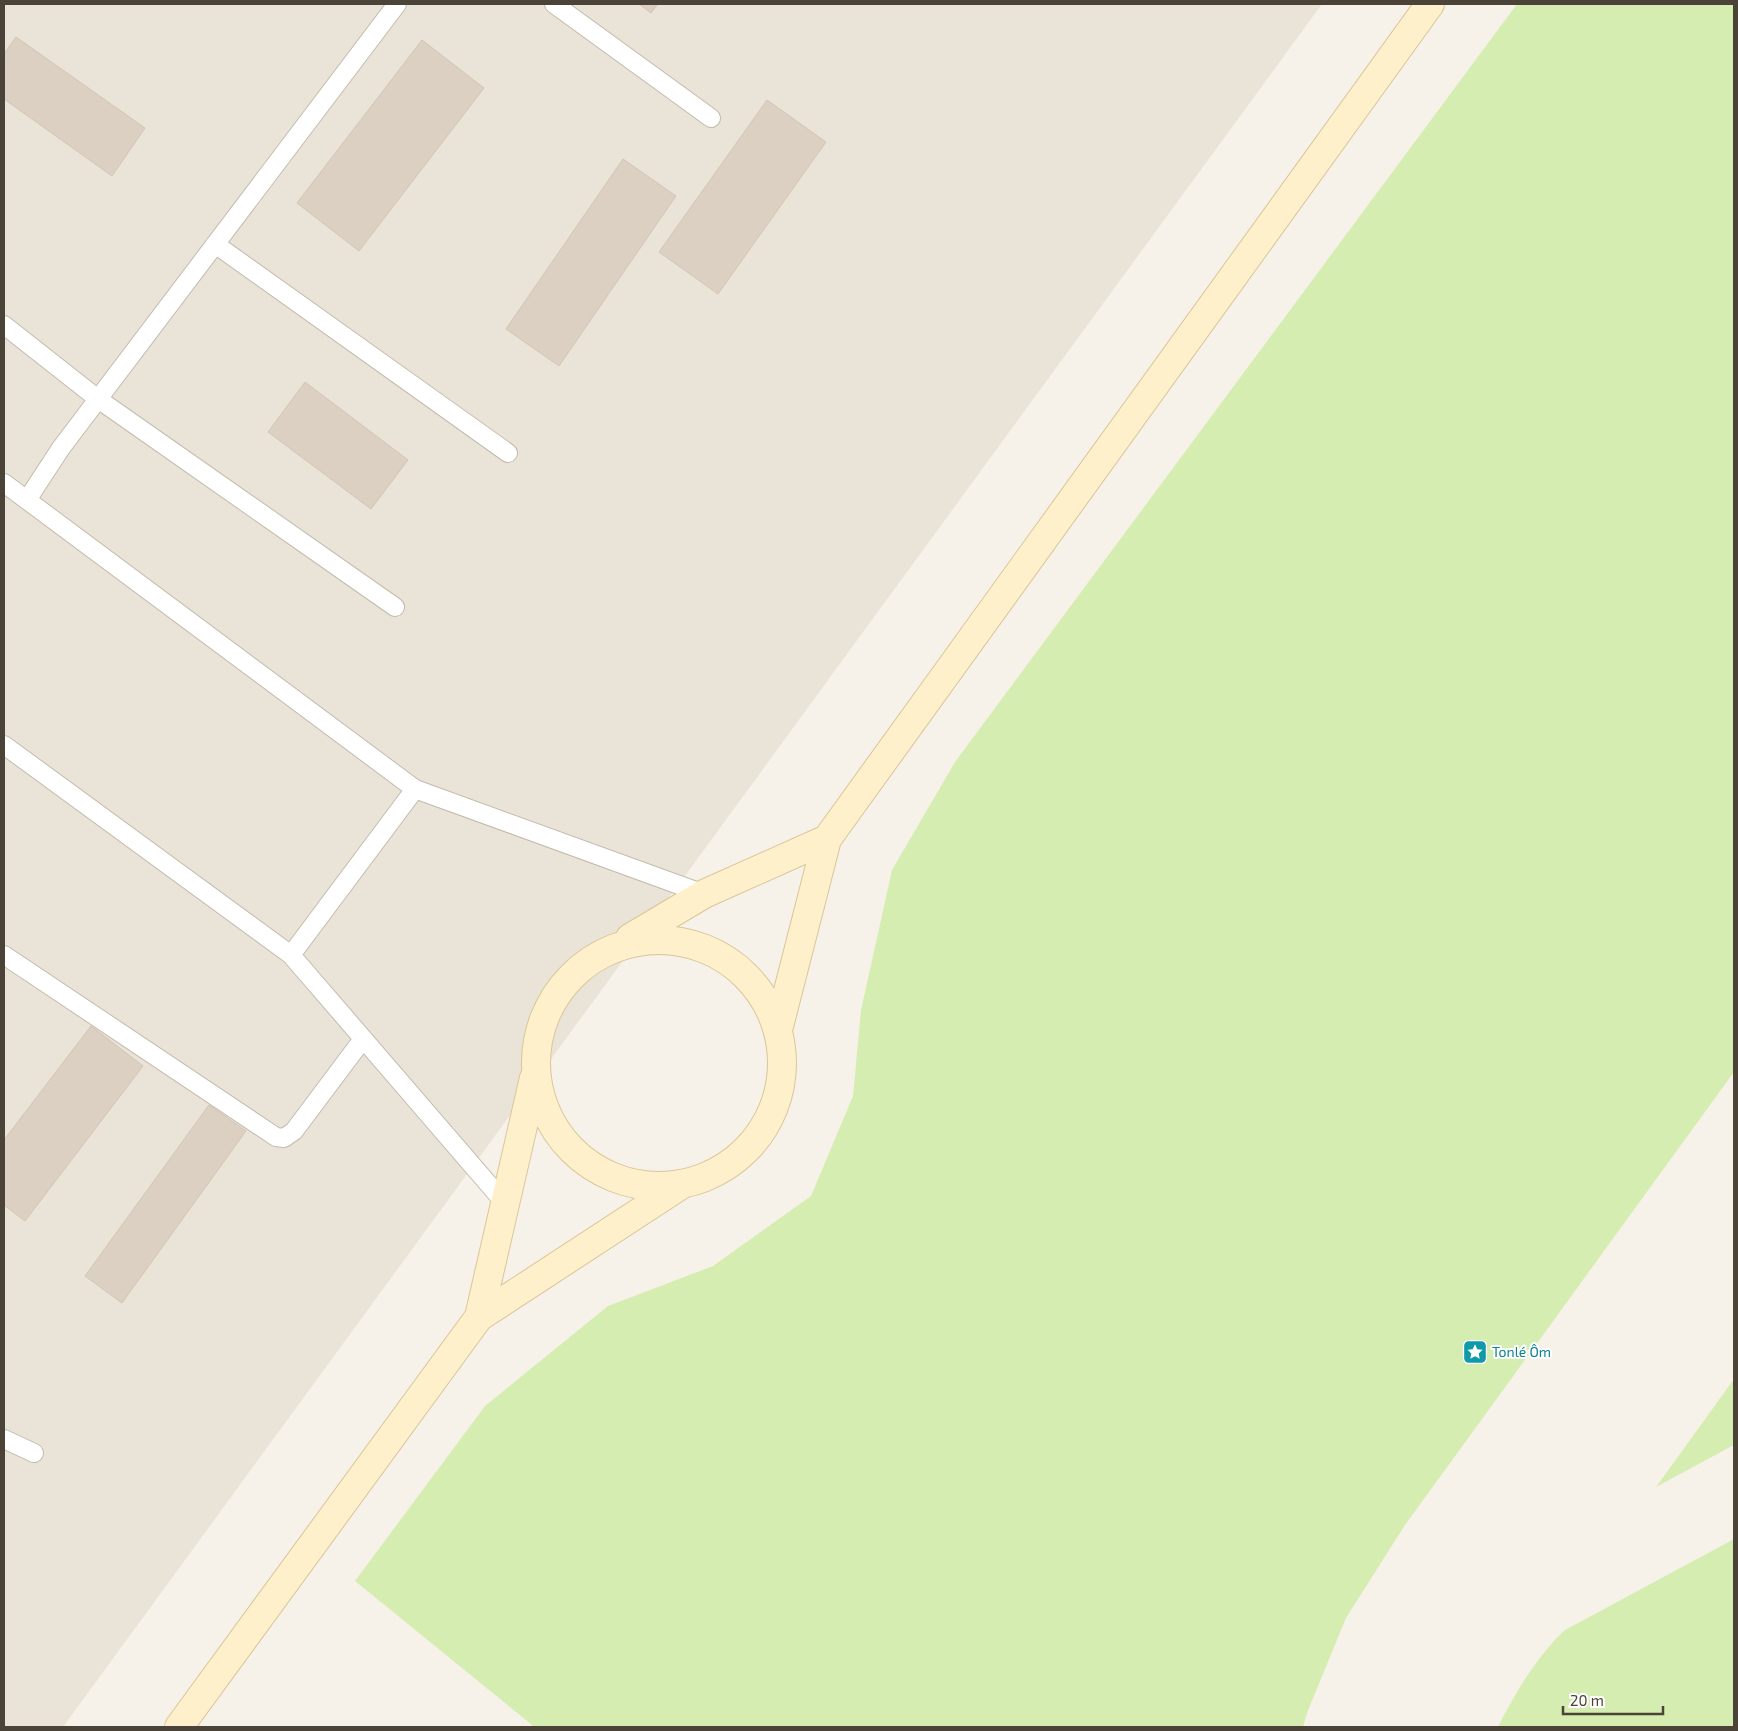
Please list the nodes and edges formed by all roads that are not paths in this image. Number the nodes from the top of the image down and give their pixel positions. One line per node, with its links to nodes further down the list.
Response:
1 (398, 4): 5 (lane)
2 (554, 4): 4 (lane)
3 (1430, 4): 14 (street)
4 (711, 118)
5 (216, 244): 7 (lane); 8 (lane)
6 (4, 325): 7 (lane)
7 (98, 399): 10 (lane); 11 (lane)
8 (508, 454)
9 (4, 483): 10 (lane)
10 (27, 500): 13 (lane)
11 (395, 607)
12 (4, 745): 18 (lane)
13 (415, 789): 15 (lane); 18 (lane)
14 (827, 839): 15 (street); 19 (street)
15 (704, 894): 16 (street)
16 (618, 946): 19 (street); 21 (street)
17 (4, 955): 20 (lane)
18 (291, 955): 20 (lane)
19 (778, 1030): 22 (street)
20 (364, 1039): 23 (lane)
21 (535, 1074): 22 (street); 23 (street)
22 (682, 1185): 24 (street)
23 (504, 1202): 24 (street)
24 (479, 1317): 27 (street)
25 (4, 1439): 26 (lane)
26 (34, 1453)
27 (179, 1727)

